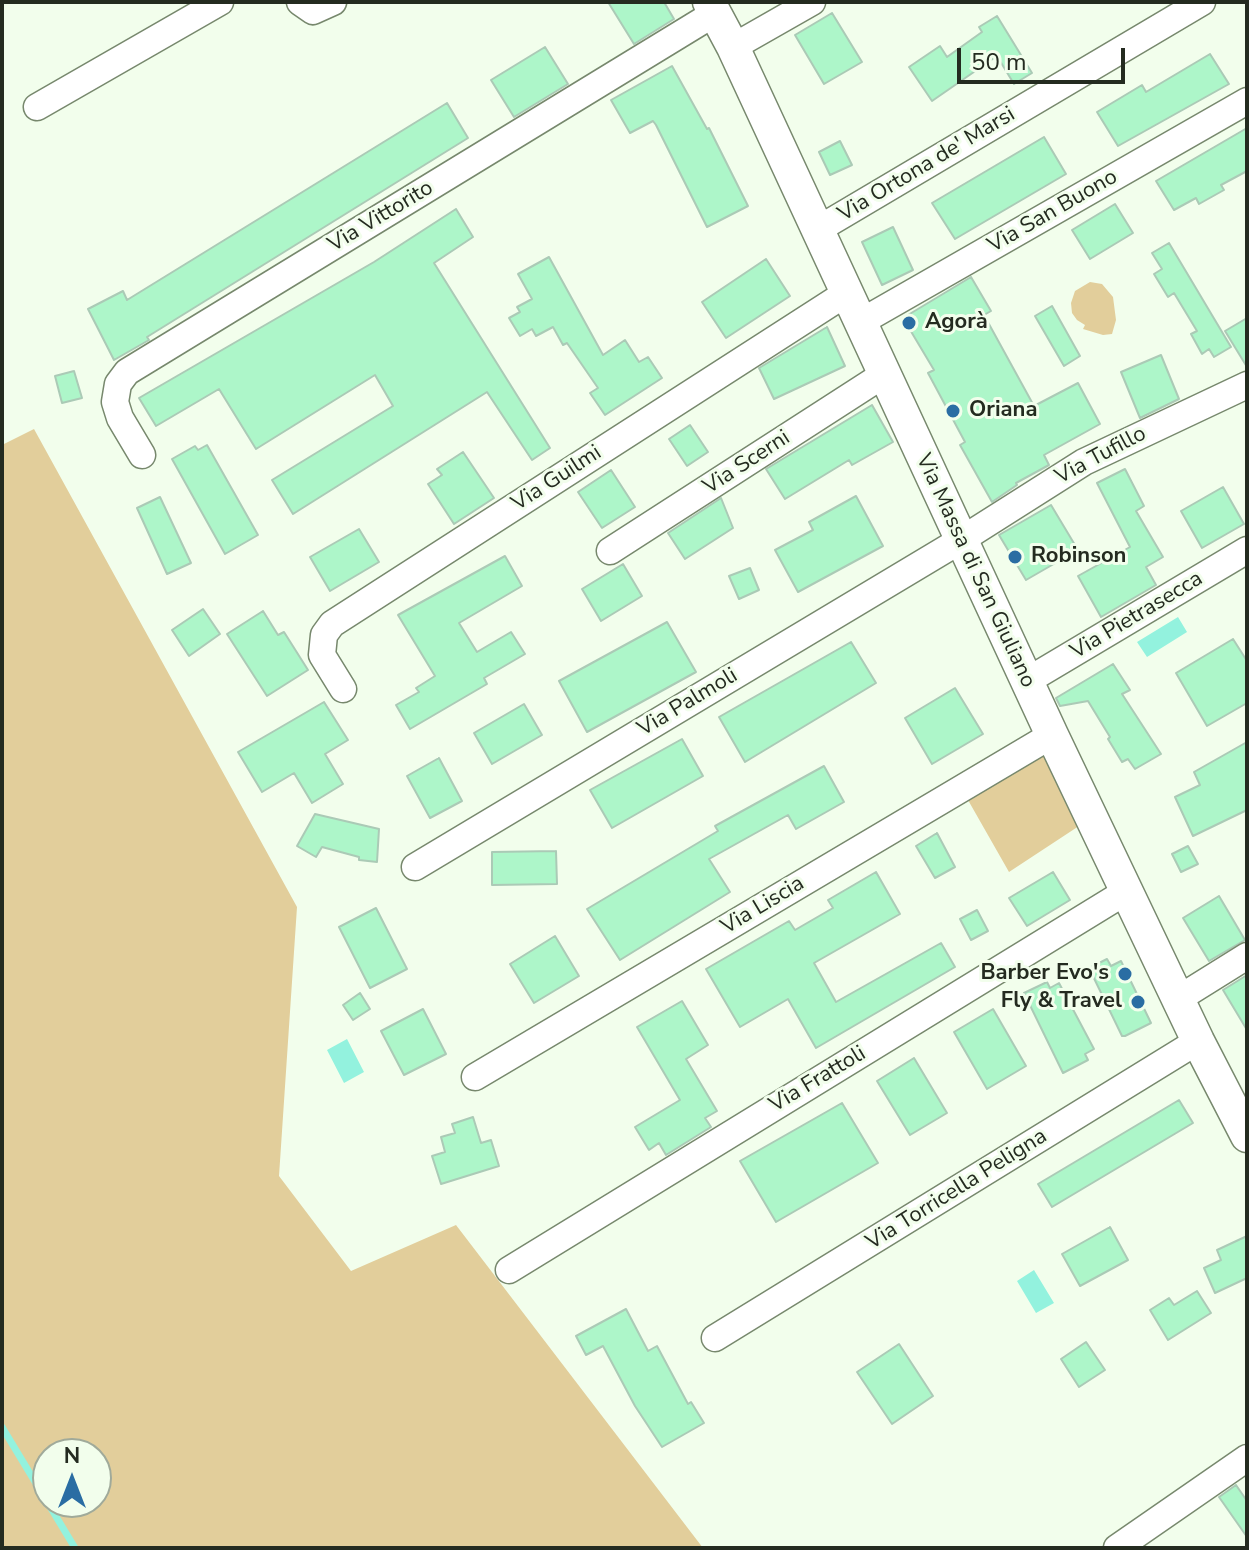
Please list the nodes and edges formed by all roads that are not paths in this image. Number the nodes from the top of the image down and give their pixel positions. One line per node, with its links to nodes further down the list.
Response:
1 (220, 2): 9 (street)
2 (300, 2): 3 (street)
3 (333, 2)
4 (812, 2): 7 (street)
5 (1202, 2): 10 (street, Via Ortona de' Marsi)
6 (712, 8): 7 (street, Via Massa di San Giuliano); 15 (street, Via Vittorito)
7 (733, 47): 10 (street, Via Massa di San Giuliano)
8 (1247, 101): 12 (street, Via San Buono)
9 (37, 107)
10 (817, 230): 11 (street, Via Massa di San Giuliano)
11 (845, 294): 12 (street, Via Massa di San Giuliano); 20 (street, Via Guilmi)
12 (859, 323): 13 (street, Via Massa di San Giuliano)
13 (883, 375): 16 (street, Via Massa di San Giuliano); 18 (street, Via Scerni)
14 (1247, 385): 16 (street, Via Tufillo)
15 (142, 455)
16 (961, 540): 19 (street, Via Massa di San Giuliano); 22 (street, Via Palmoli)
17 (1247, 550): 19 (street, Via Pietrasecca)
18 (610, 551)
19 (1027, 681): 21 (street, Via Massa di San Giuliano)
20 (343, 689)
21 (1052, 735): 23 (street, Via Massa di San Giuliano); 27 (street, Via Liscia)
22 (415, 867)
23 (1127, 891): 25 (street, Via Massa di San Giuliano); 29 (street, Via Frattoli)
24 (1247, 956): 25 (street)
25 (1178, 999): 26 (street, Via Massa di San Giuliano)
26 (1198, 1041): 28 (street, Via Massa di San Giuliano); 30 (street, Via Torricella Peligna)
27 (475, 1077)
28 (1247, 1136)
29 (509, 1270)
30 (715, 1338)
31 (1247, 1458): 32 (street)
32 (1117, 1548)

